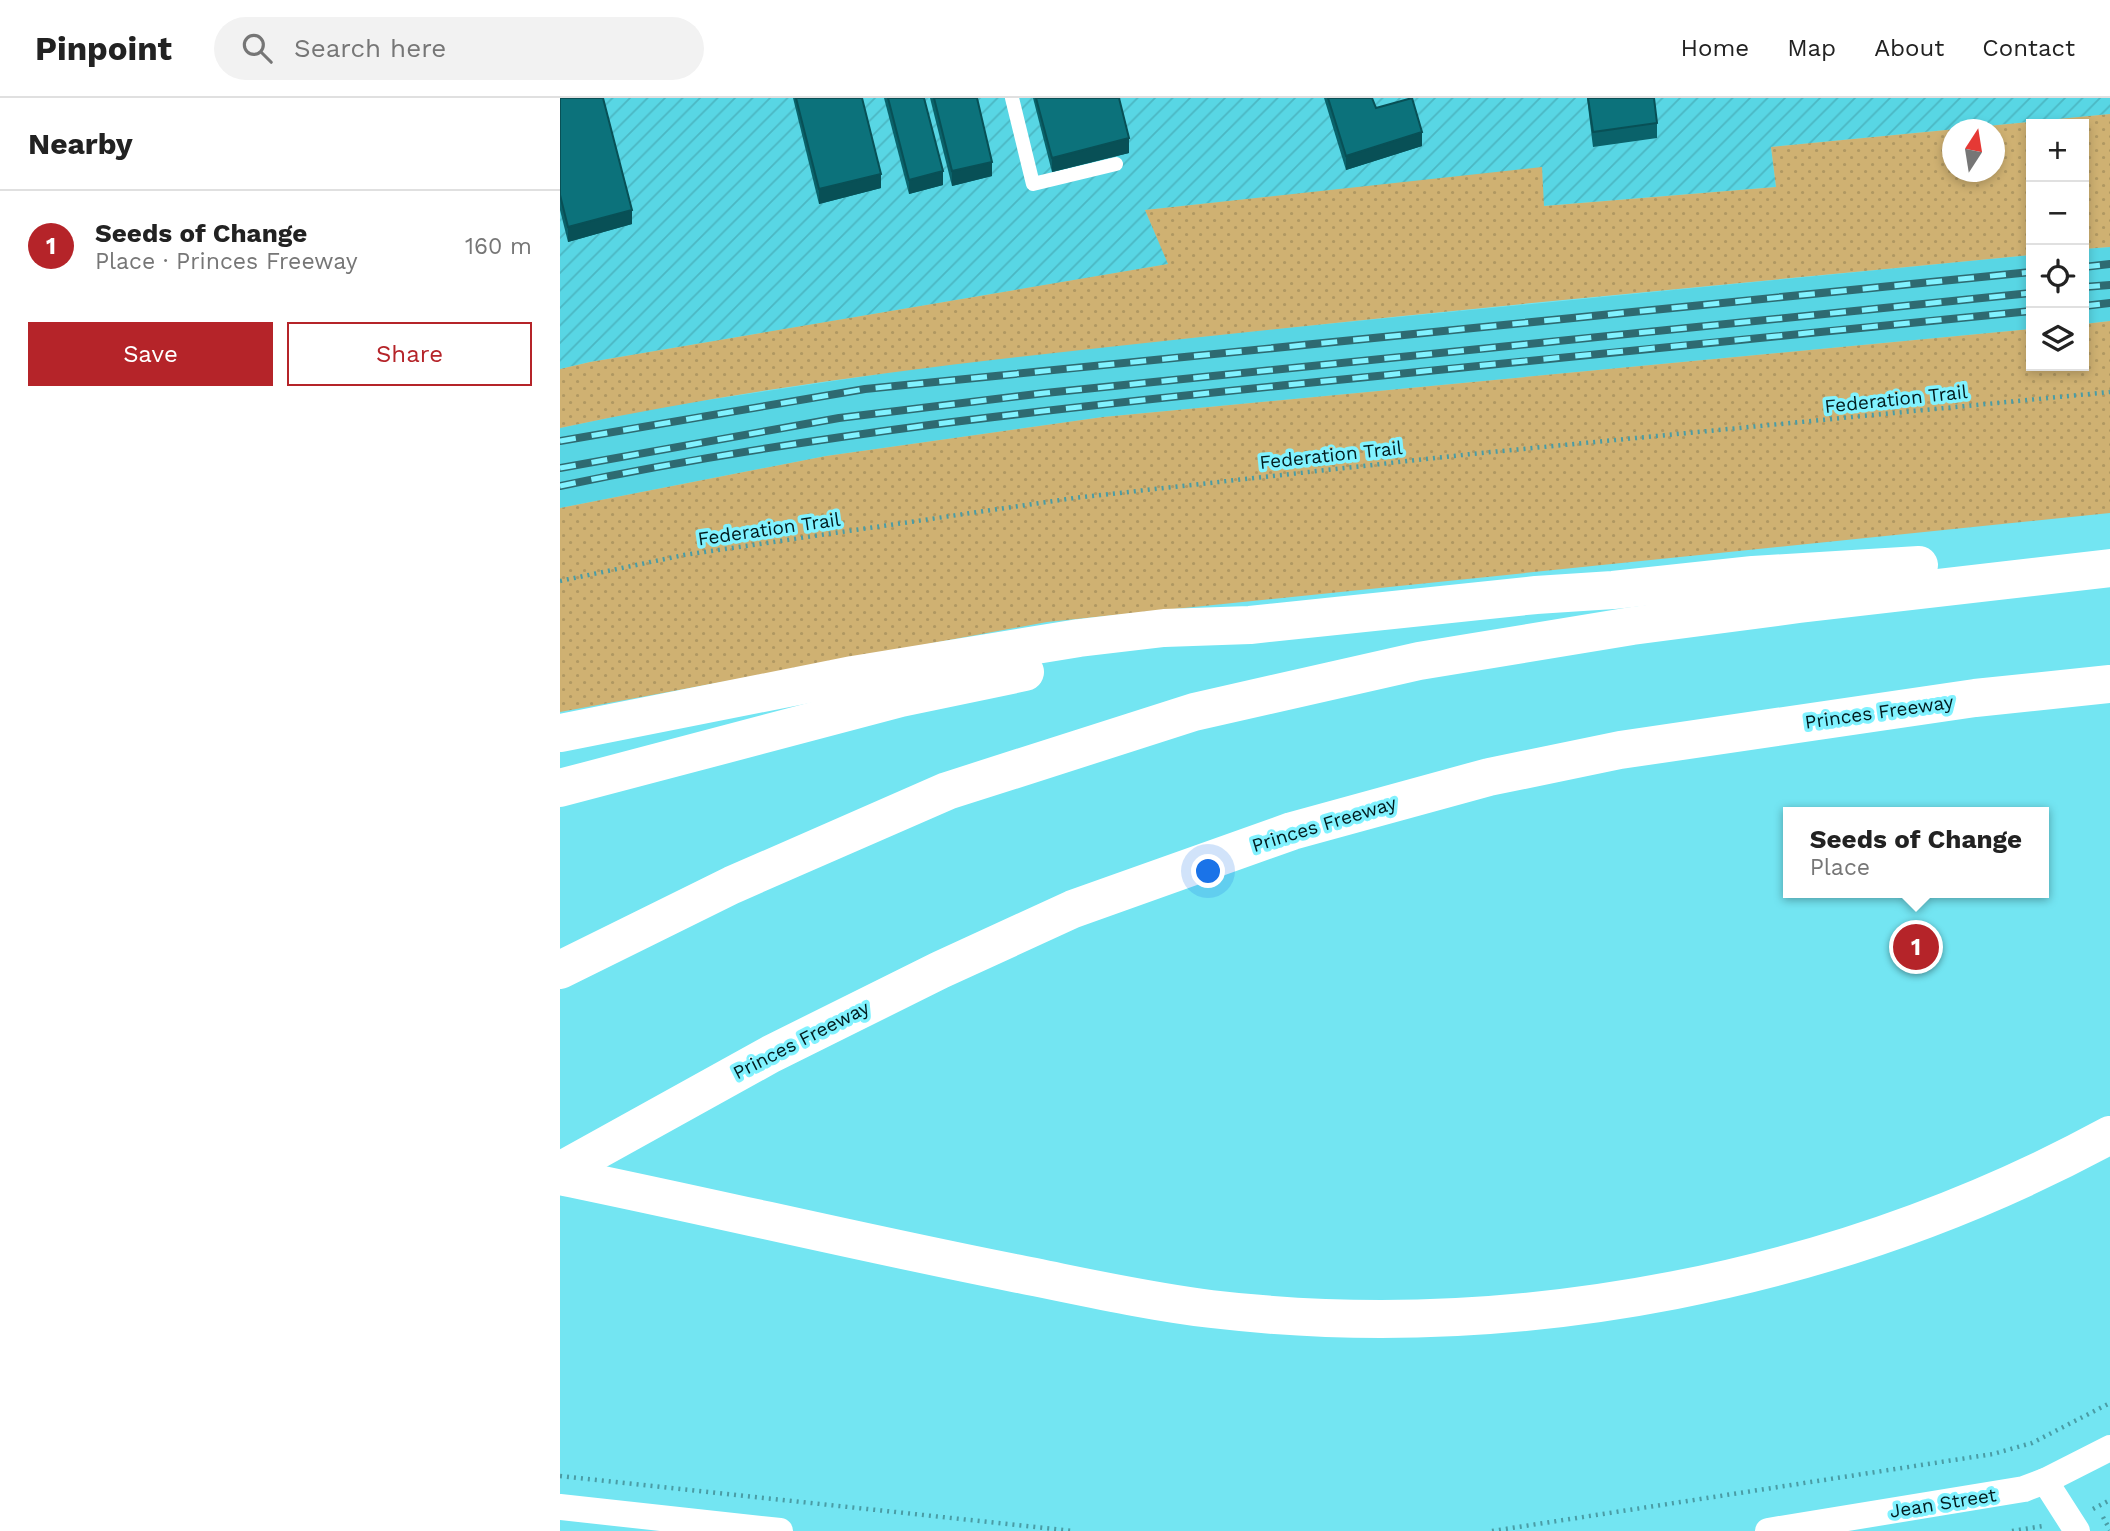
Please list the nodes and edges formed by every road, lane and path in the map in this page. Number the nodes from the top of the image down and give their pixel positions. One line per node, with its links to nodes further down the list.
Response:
1 (1012, 98): 2 (lane)
2 (1116, 164)
3 (2110, 392): 6 (path, Federation Trail)
4 (2110, 556): 7 (highway)
5 (2110, 568): 11 (highway)
6 (560, 581)
7 (1250, 625): 9 (highway); 10 (highway)
8 (2110, 684): 13 (highway, Princes Freeway)
9 (560, 733)
10 (560, 788)
11 (560, 970)
12 (2110, 1135): 13 (highway)
13 (560, 1174)
14 (2110, 1403): 22 (path)
15 (2110, 1448): 17 (street, Jean Street)
16 (560, 1476): 21 (path)
17 (2045, 1482): 19 (street, Jean Street); 24 (street)
18 (560, 1507): 20 (street)
19 (1806, 1528): 23 (street, Jean Street)
20 (780, 1531)
21 (1072, 1531)
22 (1492, 1531)
23 (1768, 1531)
24 (2077, 1531)

